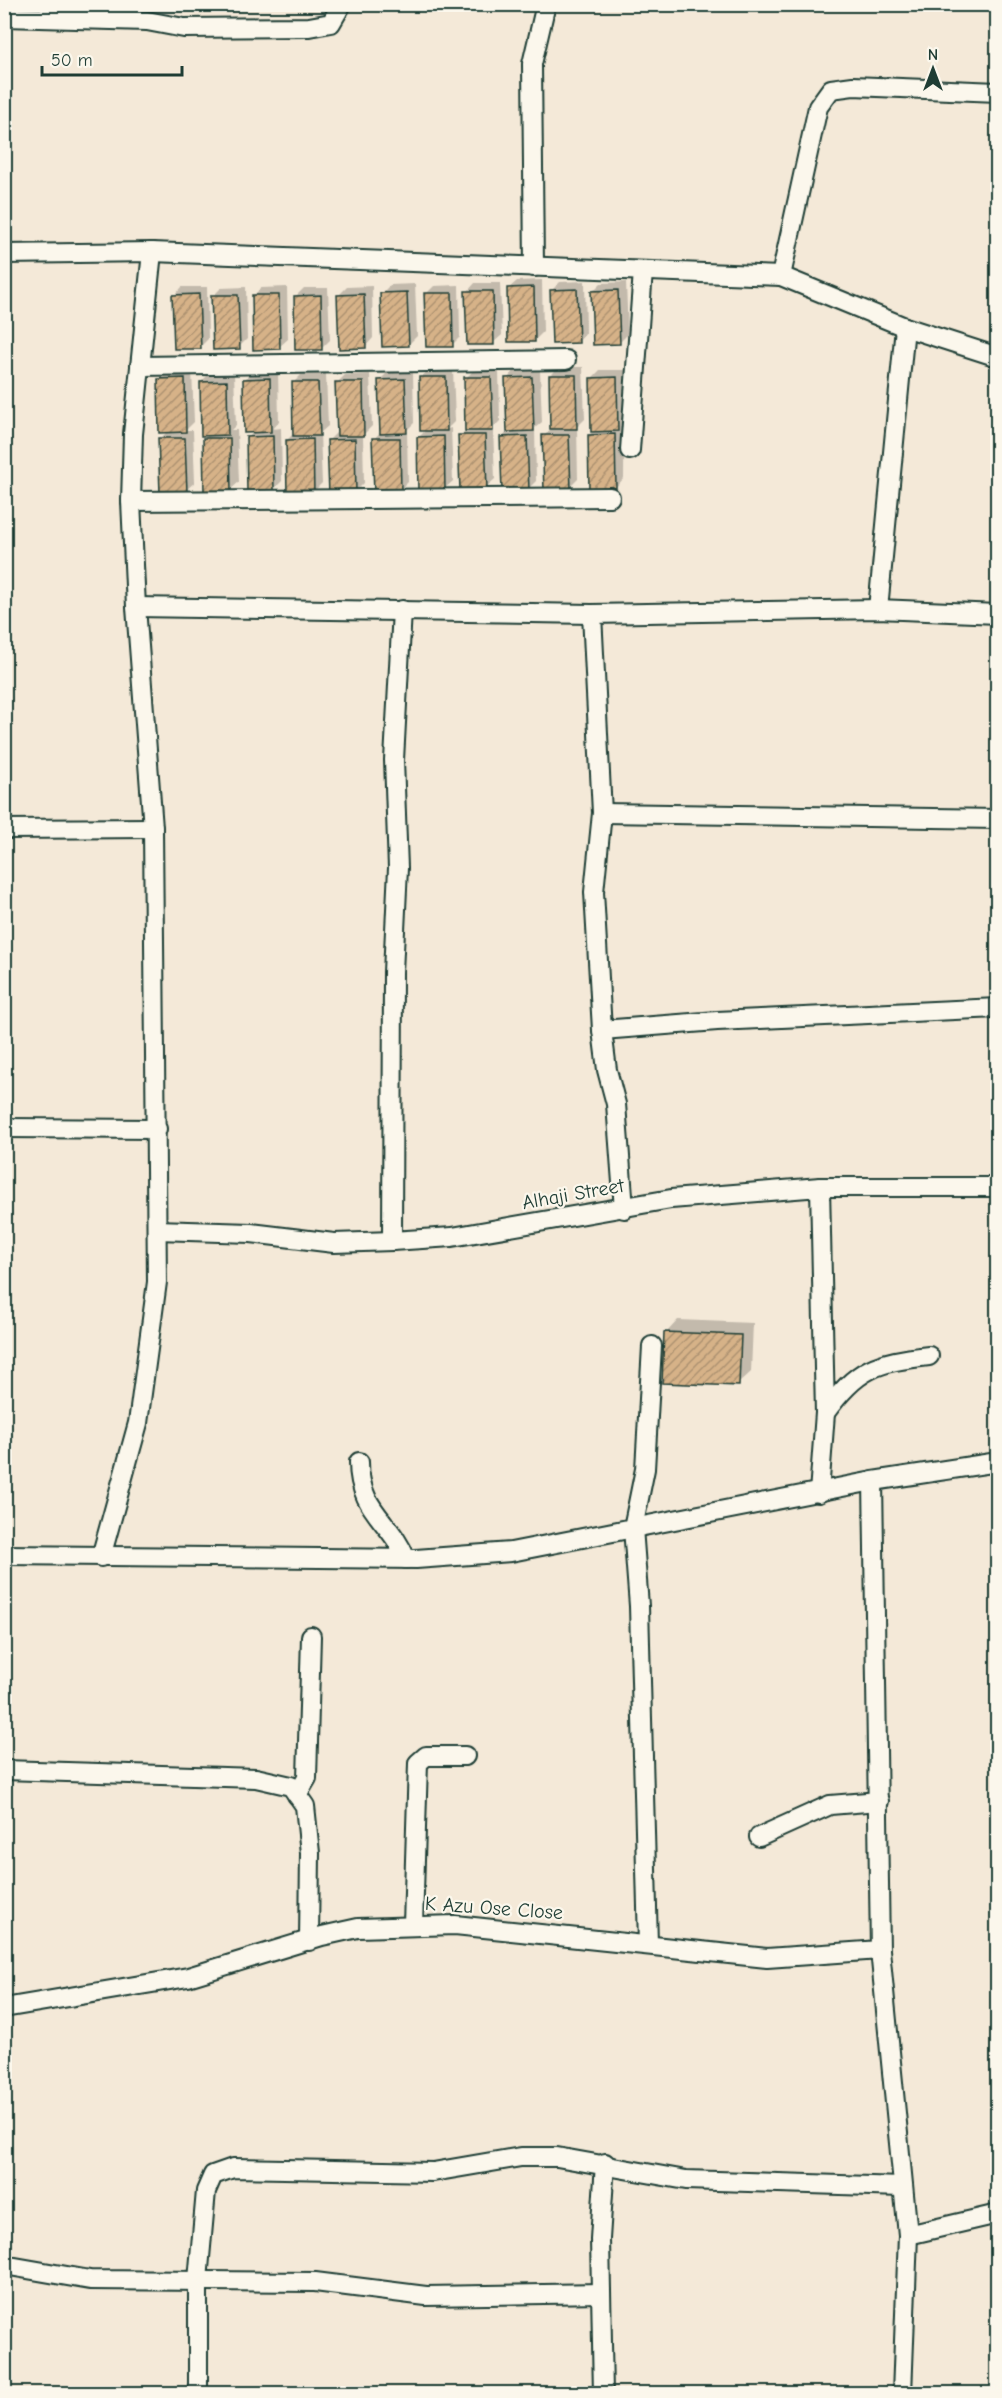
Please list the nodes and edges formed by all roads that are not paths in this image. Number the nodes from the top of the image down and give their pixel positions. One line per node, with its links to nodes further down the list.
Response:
1 (342, 4): 3 (street)
2 (546, 4): 8 (street)
3 (147, 13): 4 (street)
4 (4, 17)
5 (998, 92): 10 (street)
6 (152, 252): 7 (street); 8 (street); 14 (street)
7 (4, 254)
8 (534, 267): 9 (street)
9 (644, 271): 10 (street); 15 (street)
10 (781, 276): 11 (street)
11 (905, 327): 12 (street); 19 (street)
12 (998, 357)
13 (566, 360): 14 (street)
14 (140, 366): 17 (street)
15 (630, 450)
16 (610, 497): 17 (street)
17 (131, 501): 18 (street)
18 (135, 607): 20 (street); 25 (street)
19 (878, 609): 21 (street); 22 (street)
20 (402, 610): 21 (street); 35 (street)
21 (592, 614): 23 (street)
22 (998, 614)
23 (602, 813): 24 (street); 28 (street)
24 (998, 819)
25 (153, 828): 26 (street); 30 (street)
26 (4, 829)
27 (998, 1008): 28 (street)
28 (602, 1030): 33 (street)
29 (4, 1128): 30 (street)
30 (157, 1129): 34 (street)
31 (998, 1186): 32 (street, Alhaji Street)
32 (820, 1187): 33 (street, Alhaji Street); 38 (street)
33 (624, 1209): 35 (street, Alhaji Street)
34 (157, 1230): 35 (street, Alhaji Street); 45 (street)
35 (392, 1241)
36 (652, 1346): 43 (street)
37 (930, 1356): 38 (street)
38 (825, 1413): 42 (street)
39 (359, 1462): 46 (street)
40 (998, 1462): 41 (street)
41 (873, 1481): 42 (street); 51 (street)
42 (819, 1493): 43 (street)
43 (633, 1528): 46 (street); 55 (street)
44 (4, 1555): 45 (street)
45 (101, 1557): 46 (street)
46 (406, 1559)
47 (311, 1636): 50 (street)
48 (465, 1756): 53 (street)
49 (4, 1770): 50 (street)
50 (297, 1796): 54 (street)
51 (879, 1801): 52 (street); 56 (street)
52 (759, 1837)
53 (413, 1925): 54 (street, K Azu Ose Close); 55 (street, K Azu Ose Close)
54 (309, 1941): 57 (street, K Azu Ose Close)
55 (648, 1944): 56 (street, K Azu Ose Close)
56 (880, 1950): 59 (street)
57 (4, 2008)
58 (605, 2163): 59 (street); 63 (street); 64 (street)
59 (902, 2187): 61 (street)
60 (998, 2214): 61 (street)
61 (908, 2235): 67 (street)
62 (4, 2265): 63 (street)
63 (198, 2280): 64 (street); 65 (street)
64 (601, 2293): 66 (street)
65 (198, 2394)
66 (603, 2394)
67 (902, 2394)

